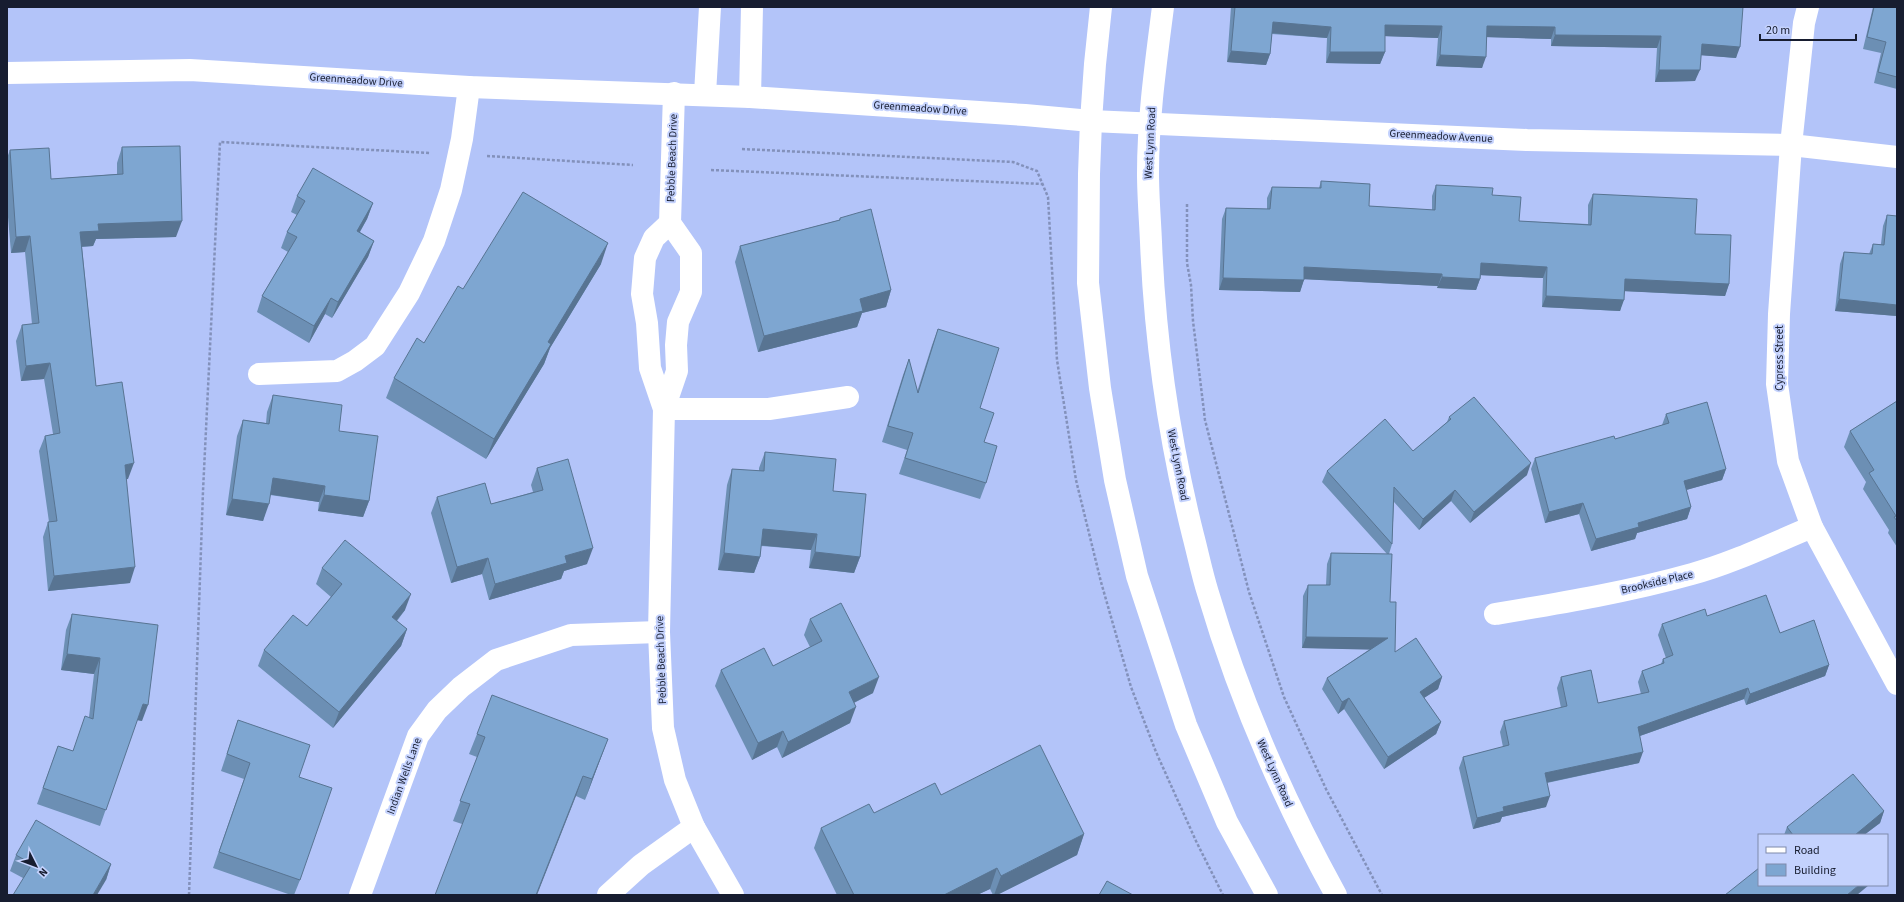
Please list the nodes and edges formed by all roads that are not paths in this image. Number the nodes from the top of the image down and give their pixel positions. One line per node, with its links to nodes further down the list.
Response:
1 (710, 7): 9 (street)
2 (752, 7): 10 (street)
3 (1101, 7): 11 (street)
4 (1163, 7): 12 (street, West Lynn Road)
5 (1808, 7): 13 (street, Cypress Street)
6 (7, 73): 7 (street, Greenmeadow Drive)
7 (469, 87): 8 (street, Greenmeadow Drive); 18 (street)
8 (674, 93): 9 (street, Greenmeadow Drive); 15 (street, Pebble Beach Drive)
9 (705, 94): 10 (street, Greenmeadow Drive)
10 (750, 97): 11 (street, Greenmeadow Drive)
11 (1091, 121): 12 (street, Greenmeadow Avenue); 29 (street)
12 (1150, 123): 13 (street, Greenmeadow Avenue); 30 (street, West Lynn Road)
13 (1791, 145): 14 (street, Greenmeadow Avenue); 21 (street, Cypress Street)
14 (1897, 157)
15 (670, 223): 16 (street, Pebble Beach Drive); 17 (street, Pebble Beach Drive)
16 (687, 302): 17 (street); 20 (street, Pebble Beach Drive)
17 (643, 305): 20 (street, Pebble Beach Drive)
18 (259, 374)
19 (848, 397): 20 (street)
20 (664, 409): 23 (street, Pebble Beach Drive)
21 (1812, 527): 22 (street, Brookside Place); 24 (street, Cypress Street)
22 (1495, 614)
23 (659, 632): 25 (street, Pebble Beach Drive); 26 (street, Indian Wells Lane)
24 (1897, 684)
25 (694, 827): 27 (street); 28 (street, Pebble Beach Drive)
26 (360, 895)
27 (608, 895)
28 (733, 895)
29 (1267, 895)
30 (1336, 895)

